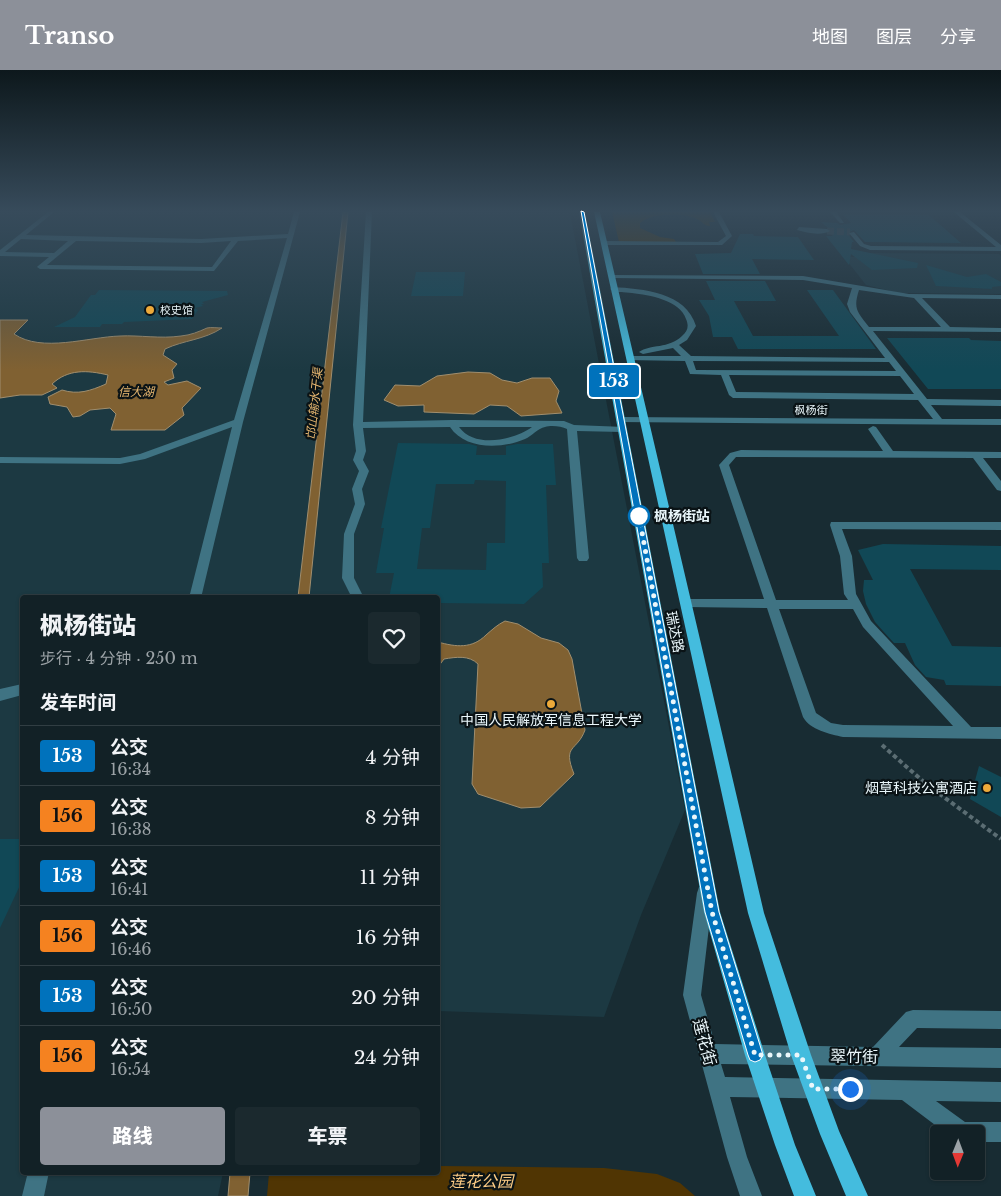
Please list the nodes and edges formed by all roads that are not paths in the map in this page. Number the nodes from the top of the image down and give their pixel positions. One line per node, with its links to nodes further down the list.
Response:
1 (43, 265): 2 (street)
2 (217, 265)
3 (282, 265): 22 (street)
4 (366, 265): 28 (street)
5 (592, 265): 29 (main road, 瑞达路)
6 (609, 265): 7 (main road, 瑞达路)
7 (613, 285): 8 (street); 14 (street); 15 (main road, 瑞达路)
8 (856, 286): 9 (street); 11 (street)
9 (917, 297): 10 (street); 12 (street)
10 (1001, 298)
11 (868, 329): 12 (street); 17 (street)
12 (948, 329): 13 (street)
13 (1001, 330)
14 (674, 345): 15 (street); 16 (street)
15 (629, 354): 16 (street); 27 (main road, 瑞达路)
16 (688, 358): 17 (street); 18 (street)
17 (892, 360): 19 (street)
18 (724, 372): 19 (street); 20 (street)
19 (903, 374): 20 (street)
20 (923, 400): 21 (street); 23 (street)
21 (1001, 403)
22 (238, 422): 36 (street); 40 (street)
23 (940, 422): 24 (street, 枫杨街); 27 (street, 枫杨街)
24 (1001, 422)
25 (452, 423): 26 (street, 枫杨街); 26 (street); 28 (street, 枫杨街)
26 (541, 424): 30 (street, 枫杨街)
27 (645, 424): 29 (street, 枫杨街); 31 (street, 枫杨街); 42 (main road, 瑞达路)
28 (358, 425): 41 (street)
29 (622, 425): 30 (street, 枫杨街); 49 (main road, 瑞达路)
30 (572, 428): 39 (street)
31 (874, 429): 32 (street, 枫杨街); 33 (street)
32 (1001, 430)
33 (890, 454): 34 (street); 43 (street)
34 (976, 455): 35 (street); 37 (street)
35 (1001, 455)
36 (0, 460)
37 (1001, 488)
38 (1001, 526): 44 (street)
39 (583, 558)
40 (196, 595)
41 (356, 595)
42 (686, 603): 43 (street); 51 (main road, 瑞达路)
43 (771, 604): 44 (street); 47 (street)
44 (855, 605): 47 (street)
45 (20, 690): 46 (street)
46 (0, 695)
47 (967, 732): 48 (street)
48 (1001, 733)
49 (707, 883): 52 (street, 莲花街); 53 (main road, 瑞达路)
50 (1001, 1020): 54 (street)
51 (800, 1052): 53 (street, 翠竹街); 54 (street, 翠竹街); 58 (main road)
52 (708, 1054): 53 (street, 翠竹街); 56 (street, 莲花街)
53 (755, 1055): 57 (main road)
54 (877, 1056): 55 (street, 翠竹街)
55 (1001, 1058)
56 (717, 1087): 57 (street); 64 (street, 莲花街)
57 (766, 1088): 58 (street); 65 (main road)
58 (813, 1089): 59 (street); 66 (main road)
59 (905, 1090): 60 (street); 61 (street)
60 (1001, 1092)
61 (1001, 1132)
62 (39, 1175): 63 (street)
63 (33, 1196)
64 (751, 1196)
65 (805, 1196)
66 (857, 1196)

